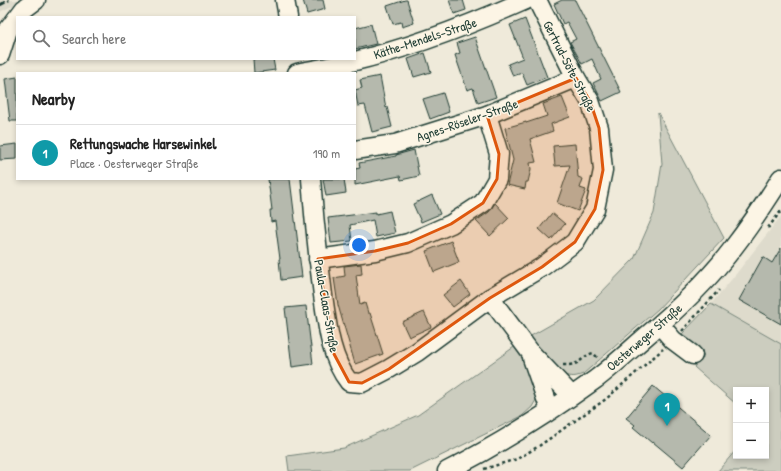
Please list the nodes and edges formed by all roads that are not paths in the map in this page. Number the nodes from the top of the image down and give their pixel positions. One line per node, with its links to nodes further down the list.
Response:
1 (36, 0): 5 (street)
2 (285, 0): 6 (street)
3 (526, 0): 11 (street, Käthe-Mendels-Straße)
4 (537, 0): 12 (street, Gertrud-Söte-Straße)
5 (18, 16)
6 (288, 16)
7 (11, 23): 8 (street)
8 (0, 55)
9 (294, 60): 10 (street)
10 (297, 72)
11 (302, 72)
12 (576, 78): 13 (street, Agnes-Röseler-Straße); 18 (street, Gertrud-Söte-Straße)
13 (487, 115): 14 (street, Agnes-Röseler-Straße); 17 (street)
14 (356, 150)
15 (781, 178): 19 (street, Oesterweger Straße)
16 (311, 180): 17 (street, Paula-Claas-Straße)
17 (318, 259): 18 (street, Paula-Claas-Straße)
18 (490, 298): 20 (street)
19 (660, 325): 21 (street); 22 (street, Oesterweger Straße)
20 (531, 353): 22 (street); 23 (street)
21 (692, 355)
22 (571, 396): 23 (street, Oesterweger Straße)
23 (550, 410): 24 (street, Oesterweger Straße)
24 (474, 465): 25 (street, Oesterweger Straße)
25 (447, 471)

